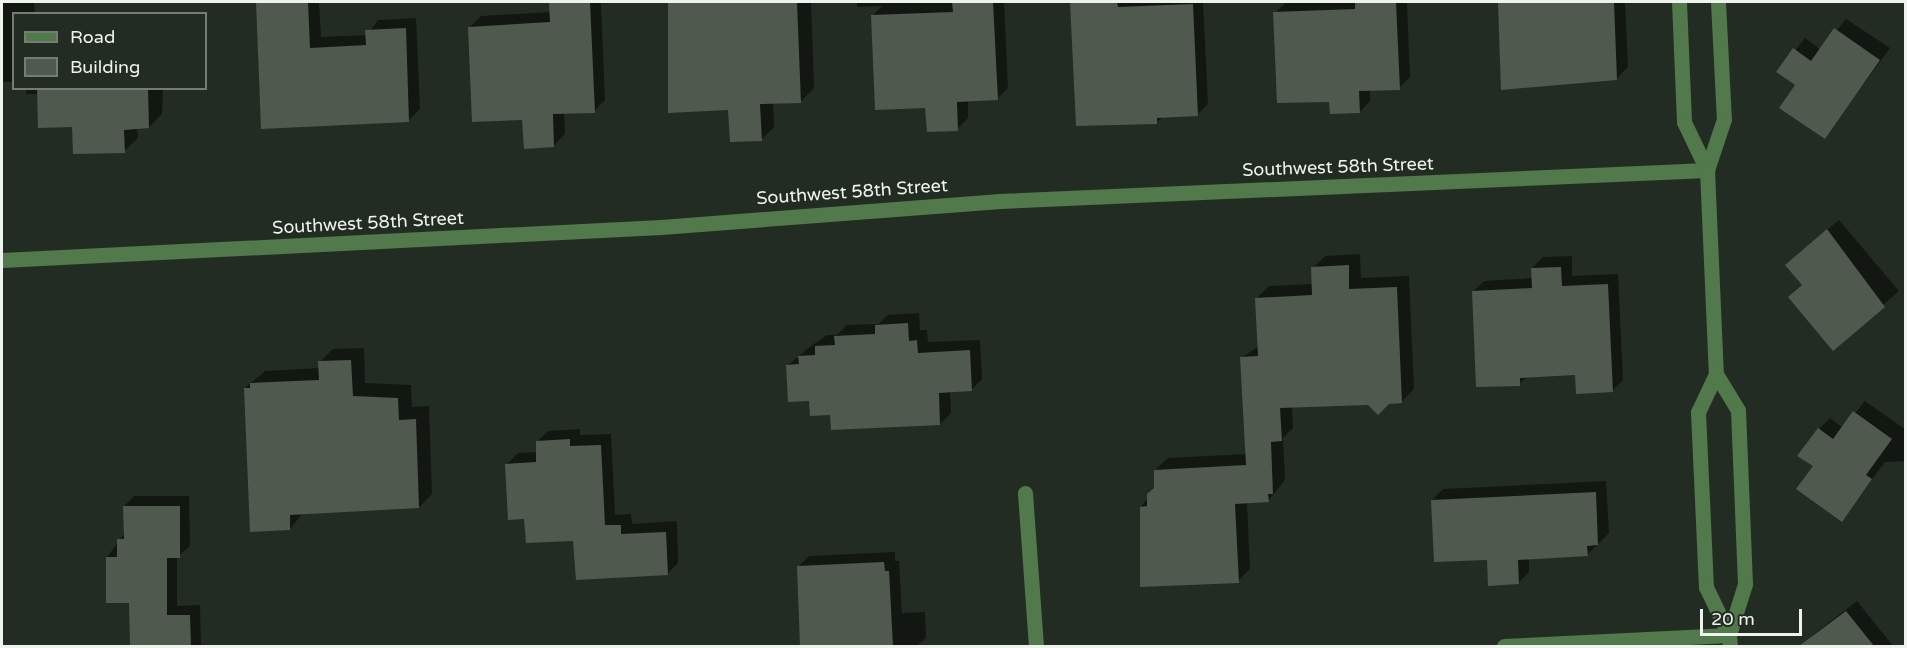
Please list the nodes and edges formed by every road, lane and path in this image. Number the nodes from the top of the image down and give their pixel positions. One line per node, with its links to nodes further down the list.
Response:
1 (1679, 2): 3 (street)
2 (1718, 2): 3 (street)
3 (1707, 170): 4 (street, Southwest 58th Street); 5 (street)
4 (2, 260)
5 (1716, 374): 7 (street); 7 (street)
6 (1025, 493): 8 (street)
7 (1729, 641): 9 (street)
8 (1036, 646)
9 (1504, 646)

